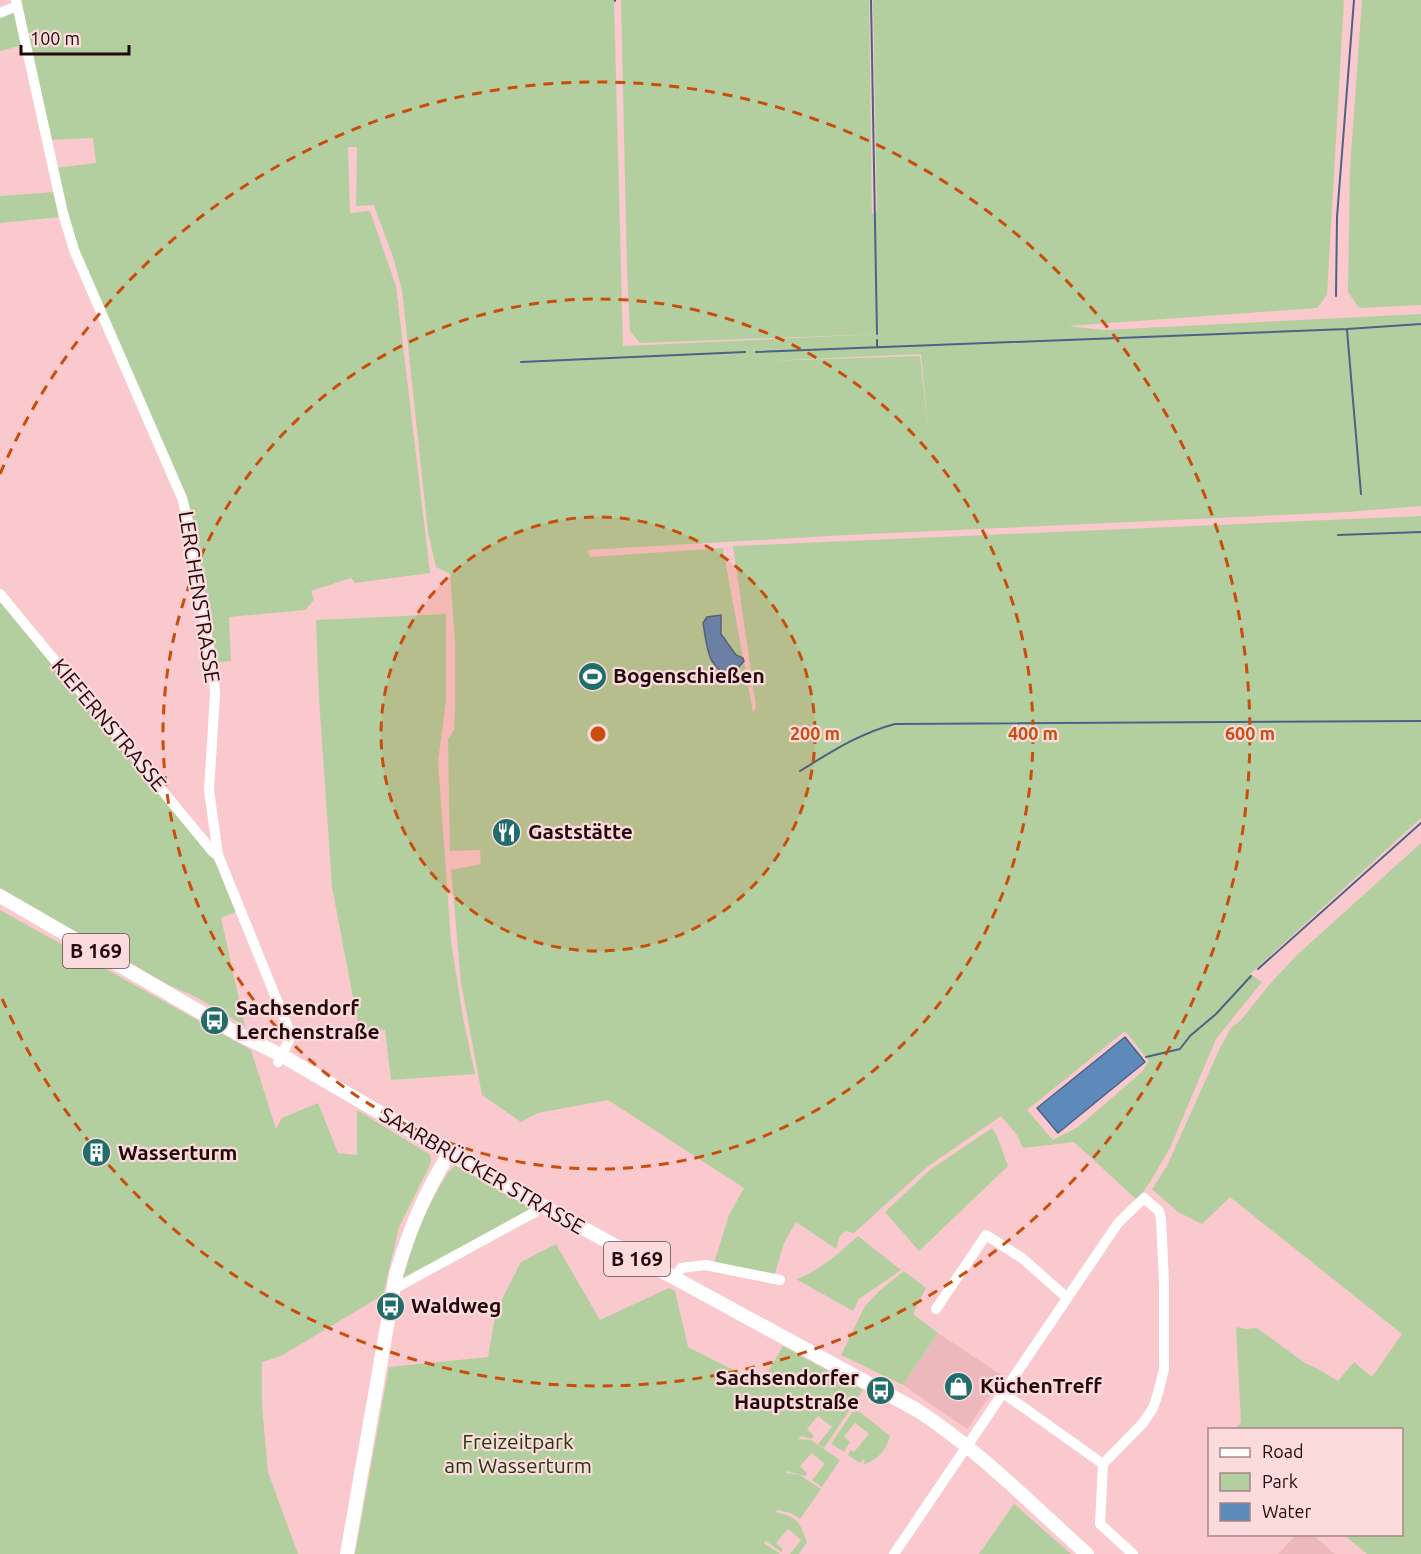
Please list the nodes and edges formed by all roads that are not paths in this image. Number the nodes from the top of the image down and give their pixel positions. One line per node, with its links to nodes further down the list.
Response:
1 (16, 3): 2 (street); 4 (street, LERCHENSTRASSE)
2 (0, 13)
3 (0, 594): 4 (street, KIEFERNSTRASSE)
4 (218, 855): 6 (street, LERCHENSTRASSE)
5 (0, 896): 6 (main road, SAARBRÜCKER STRASSE / B 169)
6 (279, 1059): 7 (main road, SAARBRÜCKER STRASSE / B 169)
7 (449, 1154): 9 (main road, SAARBRÜCKER STRASSE / B 169); 11 (main road)
8 (535, 1212): 11 (street)
9 (674, 1279): 10 (street); 15 (main road, SAARBRÜCKER STRASSE / B 169)
10 (780, 1280)
11 (392, 1290): 17 (main road)
12 (1066, 1298): 13 (street); 14 (street); 16 (street)
13 (936, 1309)
14 (1003, 1393): 15 (street); 16 (street)
15 (967, 1445): 18 (street); 19 (main road, SAARBRÜCKER STRASSE / B 169)
16 (1103, 1464): 20 (street)
17 (347, 1554)
18 (894, 1554)
19 (1087, 1554)
20 (1133, 1554)

